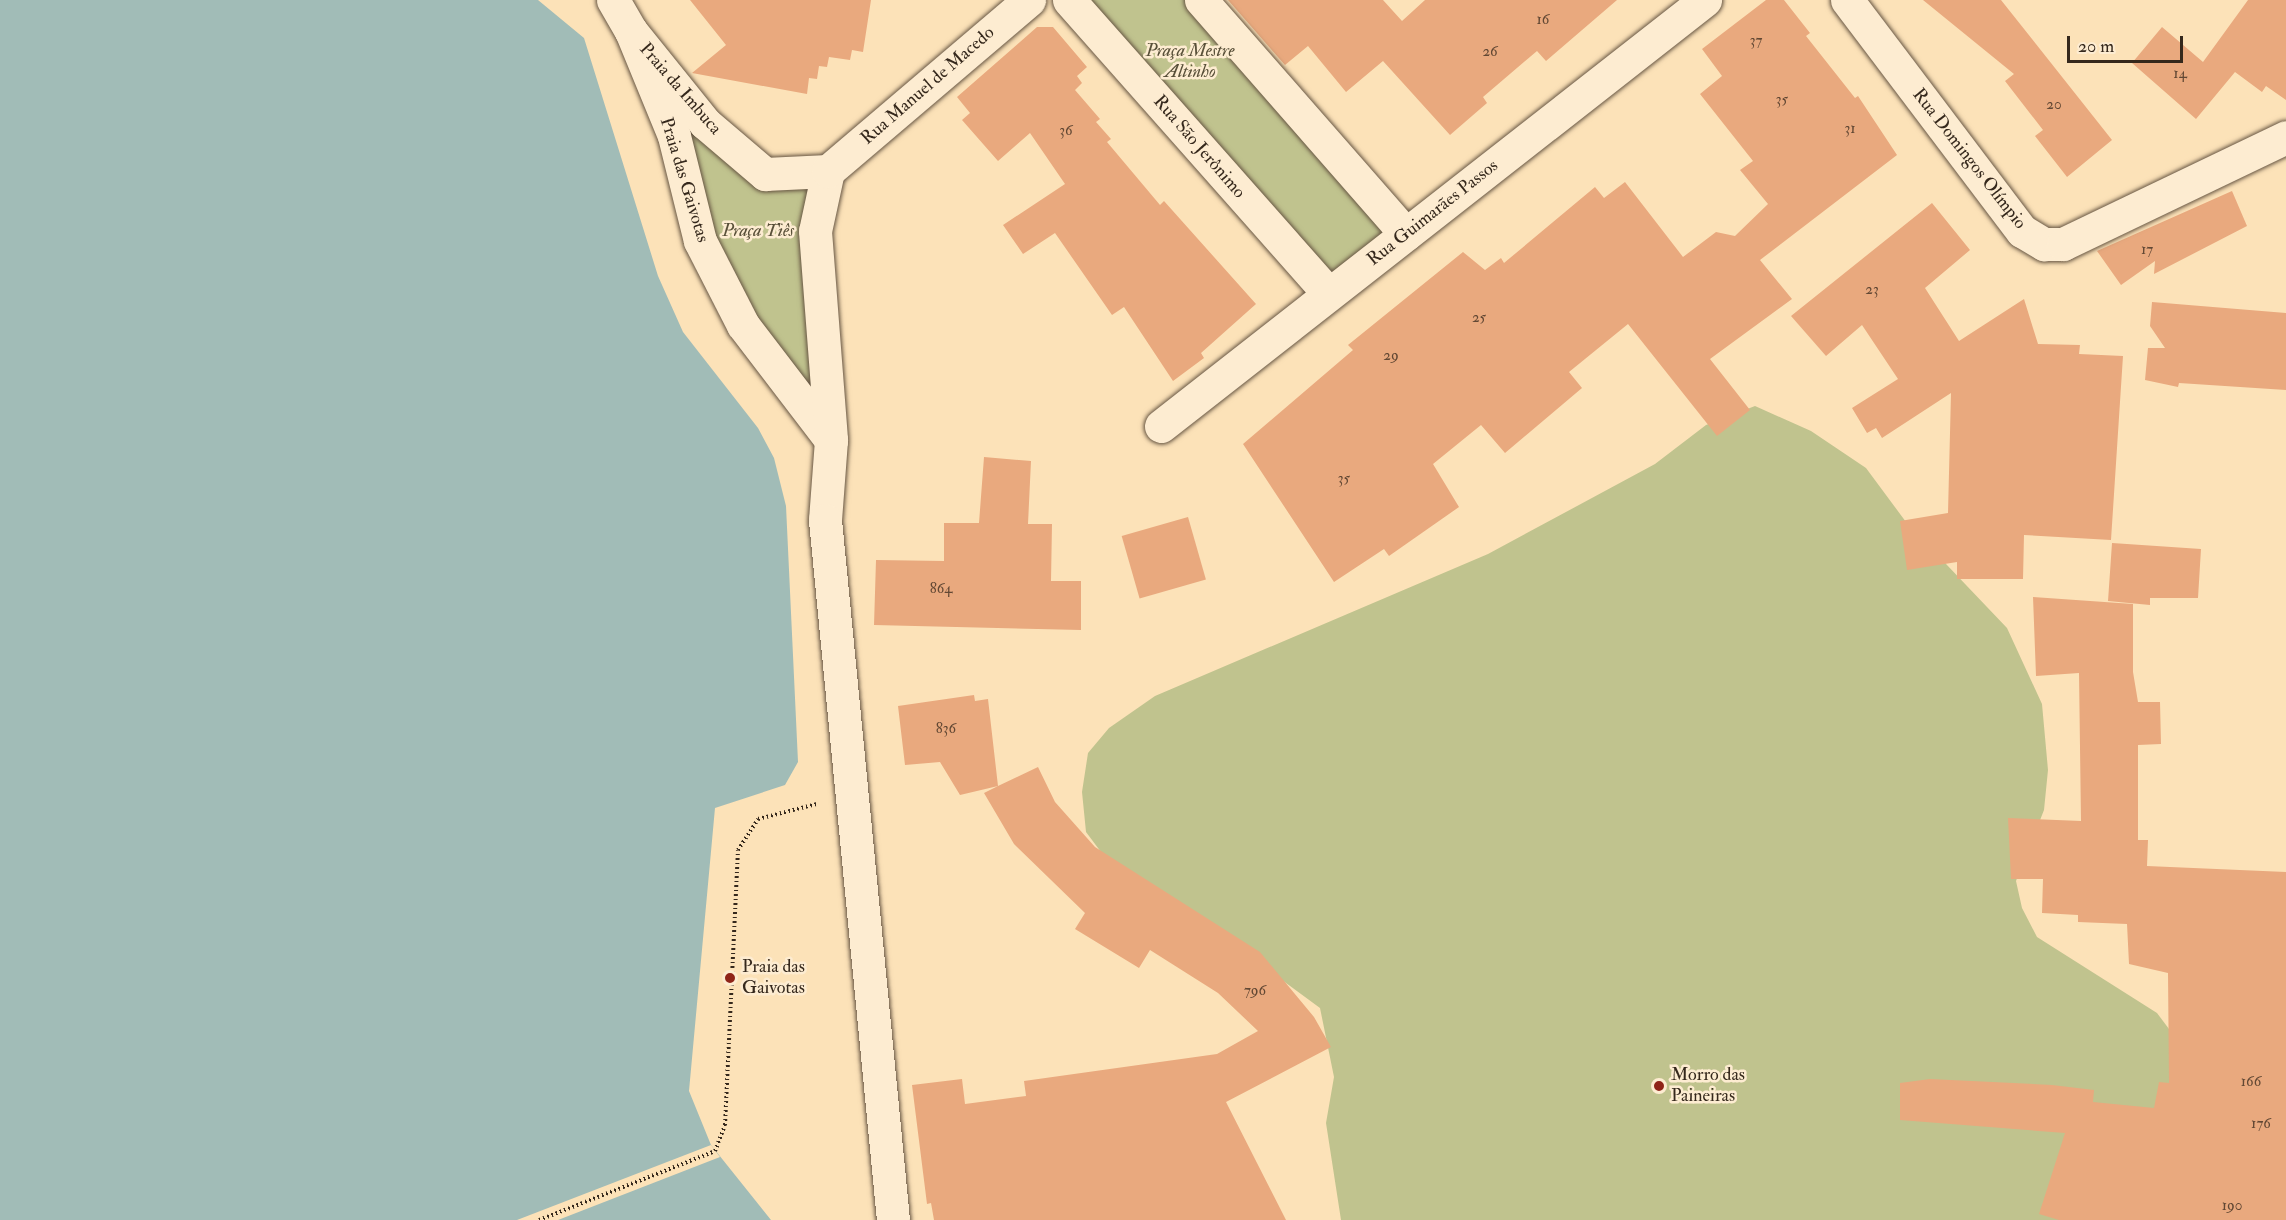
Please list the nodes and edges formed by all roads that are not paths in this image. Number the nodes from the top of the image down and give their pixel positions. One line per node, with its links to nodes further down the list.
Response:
1 (613, 0): 7 (street, Praia da Imbuca)
2 (1029, 0): 9 (street, Rua Manuel de Macedo)
3 (1069, 0): 11 (street, Rua São Jerônimo)
4 (1201, 0): 10 (street)
5 (1705, 0): 10 (street, Rua Guimarães Passos)
6 (1847, 0): 8 (street, Rua Domingos Olímpio)
7 (631, 32): 9 (street, Praia da Imbuca); 13 (street, Praia das Gaivotas)
8 (2286, 137)
9 (828, 171): 13 (street)
10 (1406, 234): 11 (street, Rua Guimarães Passos)
11 (1329, 294): 12 (street, Rua Guimarães Passos)
12 (1161, 426)
13 (831, 440): 14 (street)
14 (893, 1220)

